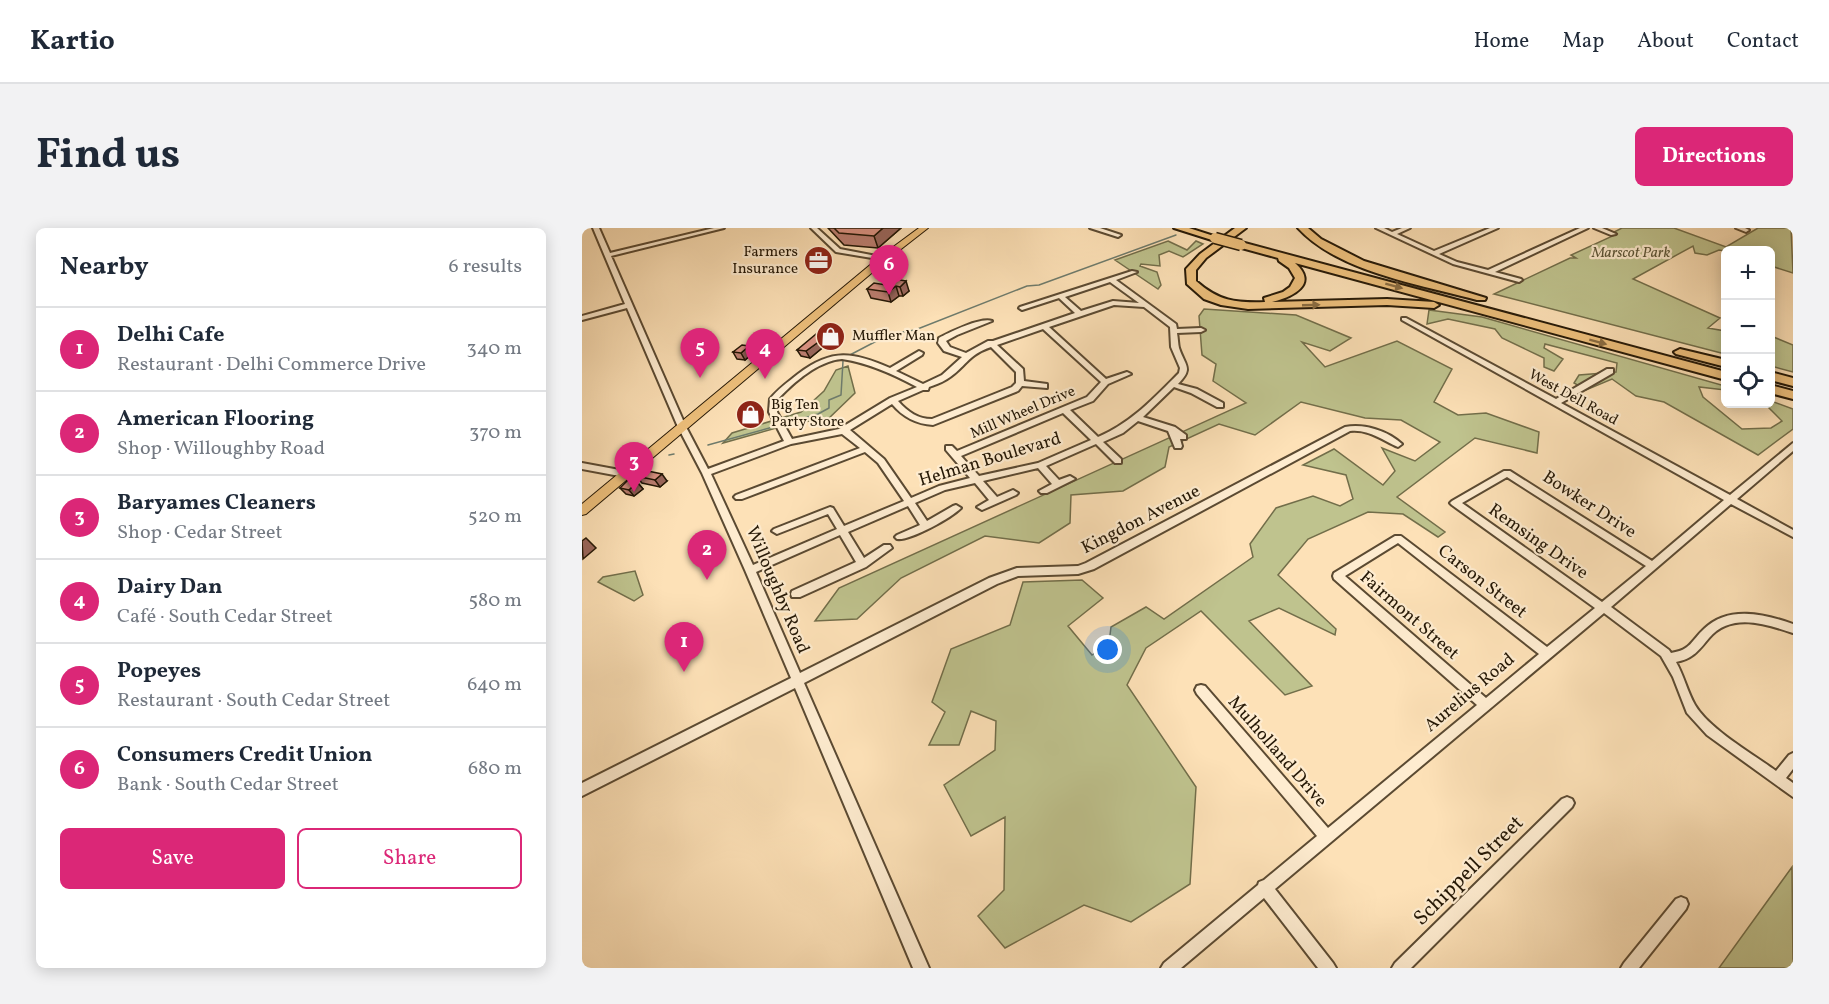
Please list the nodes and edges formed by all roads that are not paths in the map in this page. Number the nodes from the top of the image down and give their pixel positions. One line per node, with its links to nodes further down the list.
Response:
1 (596, 228): 23 (street, Willoughby Road)
2 (721, 228): 23 (street)
3 (814, 228): 24 (street)
4 (924, 228): 24 (main road)
5 (1093, 228): 20 (street)
6 (1179, 228): 16 (highway)
7 (1241, 228): 39 (highway, one-way to 39)
8 (1303, 228): 30 (highway)
9 (1379, 228): 18 (street)
10 (1407, 228): 18 (street)
11 (1495, 228): 22 (street)
12 (1585, 228): 26 (street)
13 (1597, 228): 19 (street)
14 (1739, 228): 15 (street)
15 (1746, 230)
16 (1215, 233): 17 (highway); 21 (highway, bridge)
17 (1251, 233): 21 (highway); 30 (highway)
18 (1392, 234): 22 (street)
19 (1613, 234)
20 (1118, 235)
21 (1256, 249): 39 (highway, one-way to 39)
22 (1433, 254): 26 (street)
23 (608, 255): 31 (street, Willoughby Road)
24 (884, 258): 64 (main road)
25 (1134, 272): 27 (street)
26 (1489, 272): 28 (street)
27 (1111, 279): 29 (street); 32 (street)
28 (1520, 280)
29 (1059, 296): 33 (street); 34 (street)
30 (1497, 303): 45 (highway)
31 (630, 305): 35 (street); 64 (street, Willoughby Road)
32 (1146, 305): 34 (street); 41 (street)
33 (1022, 308)
34 (1079, 313): 38 (street)
35 (582, 318)
36 (1404, 319): 60 (street, West Dell Road)
37 (988, 321): 44 (street)
38 (1043, 326): 42 (street); 51 (street)
39 (1541, 326): 49 (highway, one-way to 49)
40 (1201, 330): 41 (street)
41 (1175, 331): 54 (street)
42 (992, 344): 44 (street); 53 (street)
43 (919, 353): 46 (street)
44 (967, 356): 56 (street)
45 (1721, 363)
46 (891, 371): 56 (street); 69 (street)
47 (1610, 371): 60 (street)
48 (1127, 374): 51 (street, Mill Wheel Drive)
49 (1721, 375)
50 (1775, 377): 52 (highway)
51 (1105, 382): 62 (street, Mill Wheel Drive)
52 (1793, 382)
53 (1020, 383): 55 (street); 59 (street)
54 (1174, 385): 61 (street); 63 (street, Helman Boulevard)
55 (1044, 386)
56 (925, 388): 59 (street)
57 (1775, 390): 58 (highway)
58 (1793, 395)
59 (893, 400): 66 (street)
60 (1555, 403): 85 (street, West Dell Road)
61 (1220, 405)
62 (1065, 410): 68 (street); 79 (street, Mill Wheel Drive)
63 (1138, 418): 65 (street); 68 (street, Helman Boulevard)
64 (682, 427): 77 (street, Willoughby Road); 78 (main road)
65 (1172, 429): 67 (street); 71 (street)
66 (842, 431): 69 (street); 73 (street)
67 (1182, 437)
68 (1098, 441): 74 (street); 75 (street, Helman Boulevard)
69 (789, 442): 77 (street)
70 (1398, 444): 107 (street, Kingdon Avenue)
71 (1178, 446)
72 (1793, 446): 85 (street, Aurelius Road)
73 (867, 448): 84 (street); 87 (street)
74 (1118, 461)
75 (1040, 465): 79 (street, Helman Boulevard); 81 (street)
76 (582, 466): 78 (street)
77 (706, 473): 101 (street, Willoughby Road)
78 (625, 474): 91 (main road)
79 (974, 479): 86 (street); 87 (street, Helman Boulevard)
80 (1070, 479): 81 (street)
81 (1058, 484): 82 (street)
82 (1044, 490)
83 (1013, 493): 86 (street)
84 (739, 497)
85 (1730, 499): 95 (street, West Dell Road); 100 (street, Aurelius Road)
86 (995, 501): 89 (street)
87 (909, 502): 92 (street); 93 (street, Helman Boulevard)
88 (1455, 503): 100 (street, Bowker Drive); 103 (street, Remsing Drive)
89 (982, 507)
90 (956, 508): 92 (street)
91 (582, 512)
92 (926, 526): 96 (street)
93 (843, 529): 94 (street); 99 (street); 101 (street, Helman Boulevard)
94 (777, 531)
95 (1793, 534)
96 (900, 537)
97 (1398, 538): 105 (street, Carson Street); 109 (street, Fairmont Street)
98 (887, 548): 99 (street)
99 (862, 564): 102 (street)
100 (1653, 566): 103 (street, Aurelius Road)
101 (750, 570): 107 (street, Willoughby Road)
102 (796, 594)
103 (1603, 607): 105 (street, Aurelius Road); 106 (street, Remsing Drive)
104 (1793, 629): 106 (street)
105 (1546, 653): 109 (street, Aurelius Road)
106 (1669, 658): 111 (street)
107 (796, 682): 112 (street, Kingdon Avenue); 118 (street, Willoughby Road)
108 (1201, 690): 115 (street, Mulholland Drive)
109 (1485, 704): 115 (street, Aurelius Road)
110 (1793, 759): 111 (street)
111 (1777, 779): 113 (street)
112 (582, 790)
113 (1793, 791)
114 (1567, 803): 121 (street, Schippell Street)
115 (1327, 837): 116 (street, Aurelius Road)
116 (1264, 887): 119 (street, Aurelius Road); 120 (street)
117 (1681, 904): 122 (street)
118 (921, 968)
119 (1169, 968)
120 (1329, 968)
121 (1400, 968)
122 (1629, 968)

